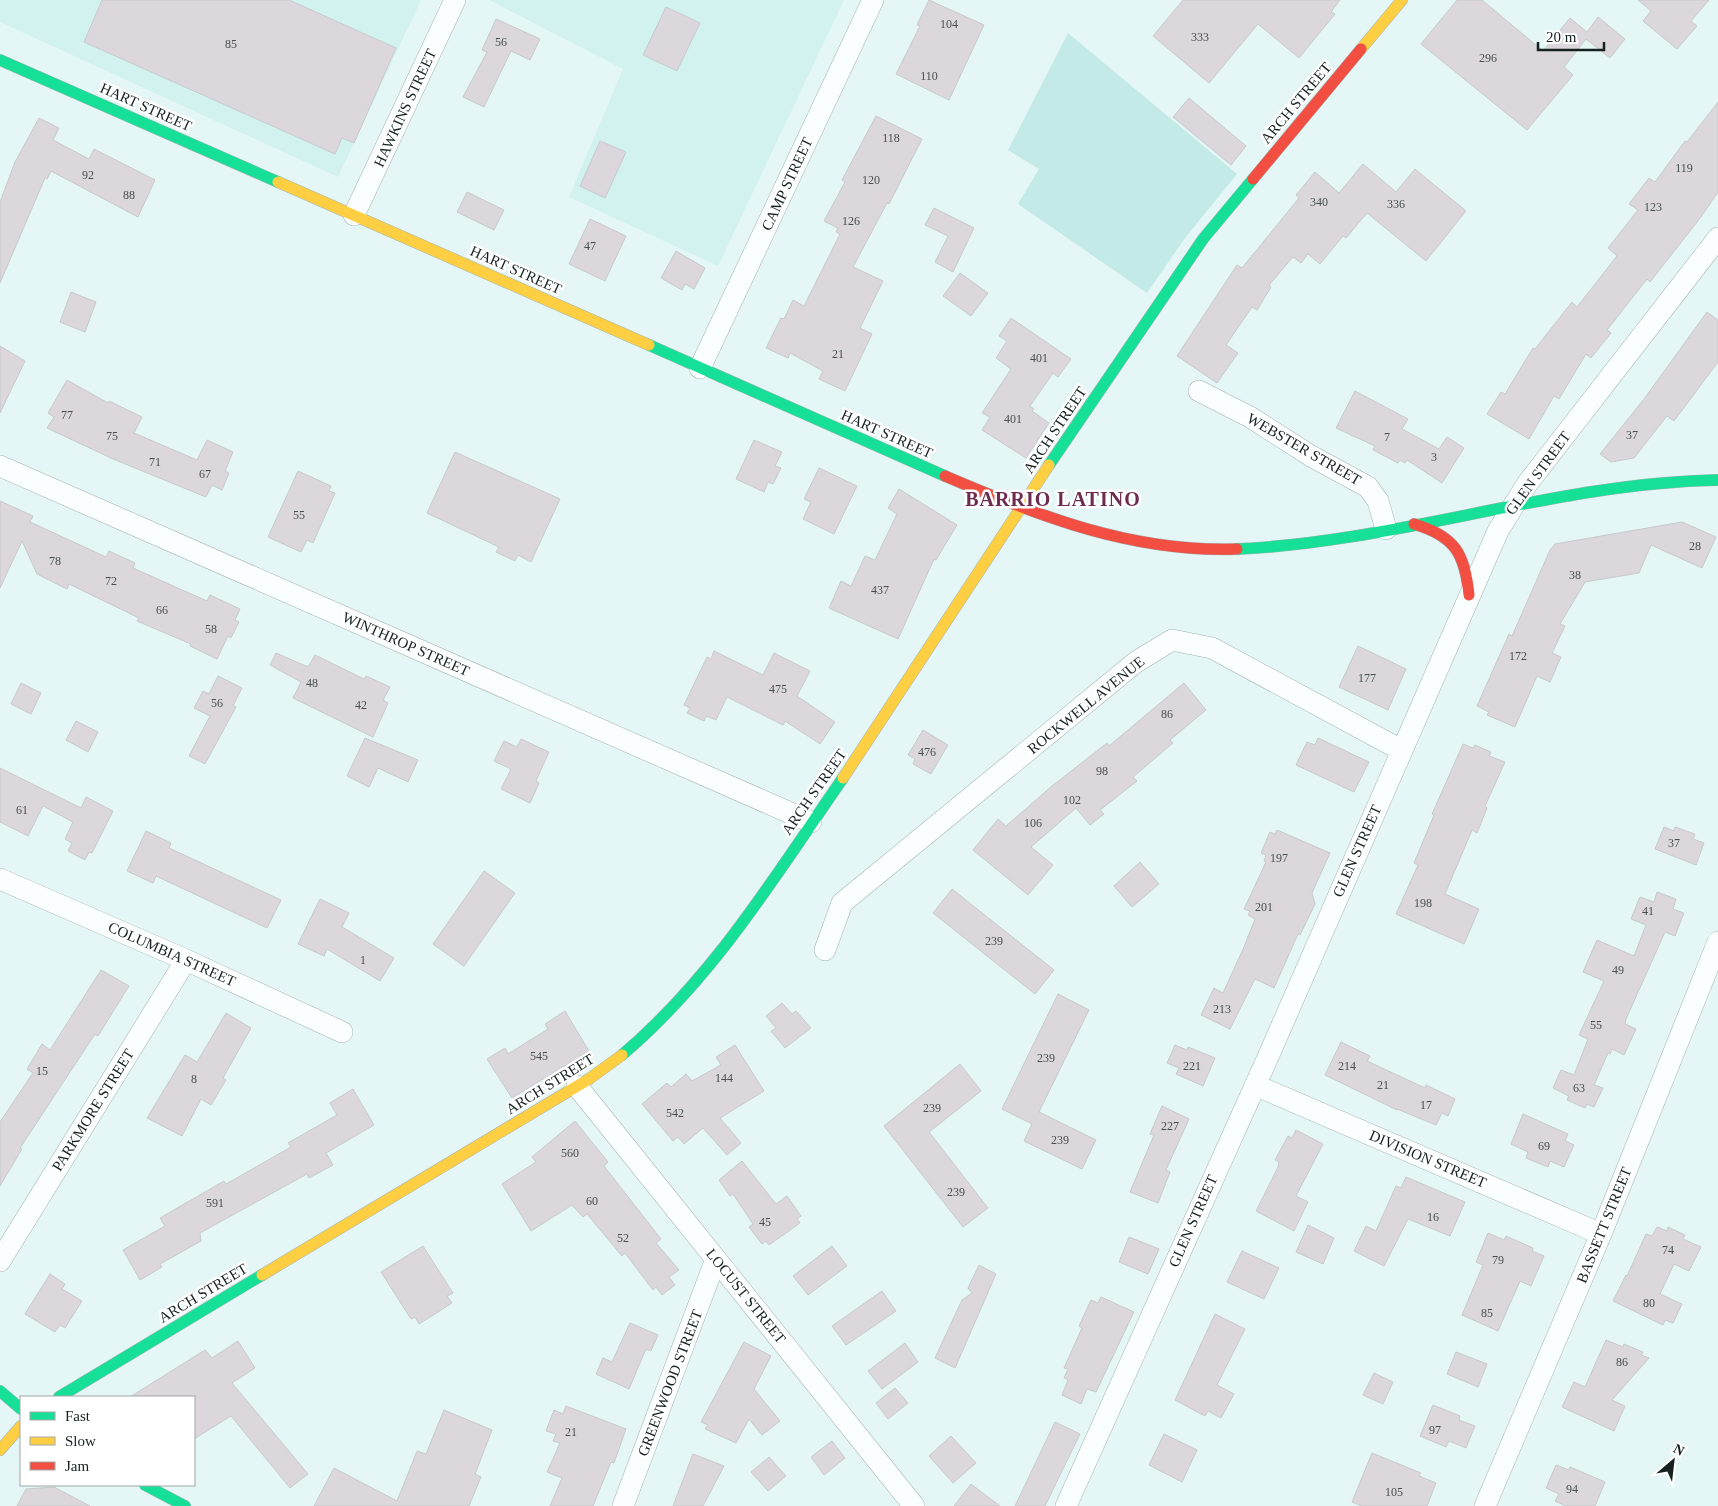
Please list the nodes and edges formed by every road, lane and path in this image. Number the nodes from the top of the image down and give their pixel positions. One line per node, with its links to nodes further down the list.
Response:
1 (455, 0): 5 (street, HAWKINS STREET)
2 (873, 0): 7 (street, CAMP STREET)
3 (1402, 0): 12 (main road, ARCH STREET)
4 (1, 63): 5 (main road, HART STREET)
5 (354, 215): 7 (main road, HART STREET)
6 (1718, 238): 11 (street, GLEN STREET)
7 (700, 368): 12 (main road, HART STREET)
8 (1198, 391): 14 (street, WEBSTER STREET)
9 (0, 466): 17 (street, WINTHROP STREET)
10 (1718, 480): 11 (main road)
11 (1512, 506): 13 (main road); 15 (street, GLEN STREET)
12 (1021, 509): 14 (main road); 17 (main road, ARCH STREET)
13 (1414, 524): 14 (main road); 15 (main road)
14 (1386, 529)
15 (1469, 595): 16 (street, GLEN STREET)
16 (1401, 750): 20 (street, ROCKWELL AVENUE); 23 (street, GLEN STREET)
17 (811, 822): 24 (main road, ARCH STREET)
18 (0, 879): 21 (street, COLUMBIA STREET)
19 (1718, 942): 25 (street, BASSETT STREET)
20 (825, 950)
21 (186, 960): 22 (street, COLUMBIA STREET); 27 (street, PARKMORE STREET)
22 (342, 1032)
23 (1255, 1085): 25 (street, DIVISION STREET); 37 (street, GLEN STREET)
24 (577, 1086): 26 (street, LOCUST STREET); 29 (main road, ARCH STREET)
25 (1601, 1234): 38 (street, BASSETT STREET)
26 (716, 1259): 35 (street, GREENWOOD STREET); 36 (street, LOCUST STREET)
27 (0, 1260)
28 (0, 1391): 30 (main road)
29 (61, 1396)
30 (20, 1408)
31 (20, 1427): 32 (main road)
32 (0, 1450)
33 (147, 1486): 34 (main road)
34 (185, 1506)
35 (623, 1506)
36 (914, 1506)
37 (1066, 1506)
38 (1485, 1506)

